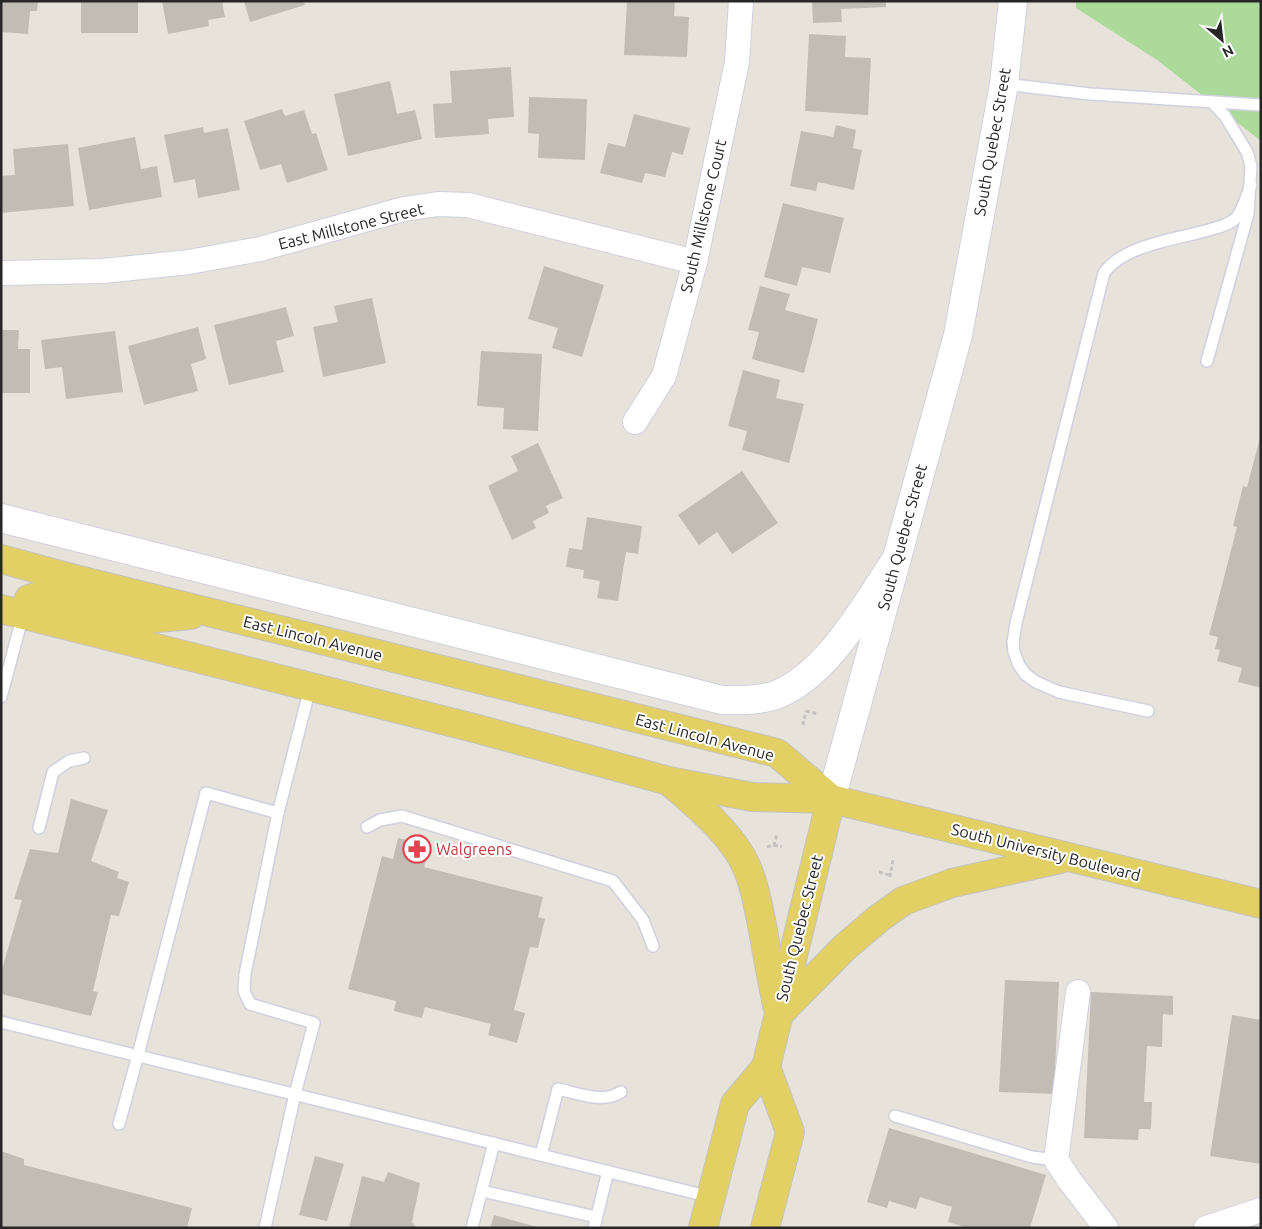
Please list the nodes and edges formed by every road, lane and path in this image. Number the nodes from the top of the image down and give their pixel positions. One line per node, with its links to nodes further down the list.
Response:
1 (741, 1): 7 (street, South Millstone Court)
2 (1013, 1): 3 (main road, South Quebec Street)
3 (1004, 84): 4 (lane); 12 (main road, South Quebec Street)
4 (1212, 102): 5 (lane); 6 (lane)
5 (1261, 105)
6 (1251, 186): 9 (lane); 19 (lane)
7 (695, 262): 8 (street, East Millstone Street); 10 (street, South Millstone Court)
8 (1, 273)
9 (1207, 361)
10 (635, 422)
11 (1, 518): 12 (main road)
12 (897, 558): 23 (main road, South Quebec Street)
13 (1, 559): 15 (main road, East Lincoln Avenue)
14 (12, 612): 15 (main road); 16 (main road); 17 (lane)
15 (210, 613): 23 (main road, East Lincoln Avenue)
16 (310, 688): 22 (main road); 24 (lane)
17 (1, 697)
18 (806, 711): 20 (path)
19 (1148, 711)
20 (803, 725)
21 (84, 758): 26 (lane)
22 (669, 781): 23 (main road); 39 (main road)
23 (831, 798): 31 (main road, South University Boulevard); 39 (main road, South Quebec Street)
24 (278, 813): 41 (lane); 44 (lane)
25 (367, 827): 37 (lane)
26 (39, 828)
27 (777, 834): 28 (path)
28 (774, 845): 29 (path); 30 (path)
29 (782, 846)
30 (765, 847)
31 (1067, 857): 36 (main road, South University Boulevard); 39 (main road)
32 (893, 860): 34 (path)
33 (879, 872): 34 (path)
34 (889, 875): 35 (path)
35 (891, 881)
36 (1261, 904)
37 (653, 946)
38 (1078, 992): 49 (street)
39 (779, 1014): 42 (main road, South Quebec Street)
40 (1, 1022): 41 (lane)
41 (138, 1055): 44 (lane); 46 (lane)
42 (766, 1067): 52 (main road, South Quebec Street); 58 (main road)
43 (621, 1092): 48 (lane)
44 (295, 1094): 47 (lane); 55 (lane)
45 (896, 1116): 49 (lane)
46 (119, 1124)
47 (494, 1143): 48 (lane); 51 (lane)
48 (541, 1155): 50 (lane)
49 (1056, 1160): 59 (street)
50 (608, 1171): 52 (lane); 54 (lane)
51 (482, 1191): 54 (lane); 56 (lane)
52 (711, 1197): 57 (main road, South Quebec Street)
53 (1261, 1210): 60 (street)
54 (595, 1222)
55 (265, 1228)
56 (472, 1228)
57 (703, 1228)
58 (765, 1228)
59 (1106, 1228)
60 (1206, 1228)

